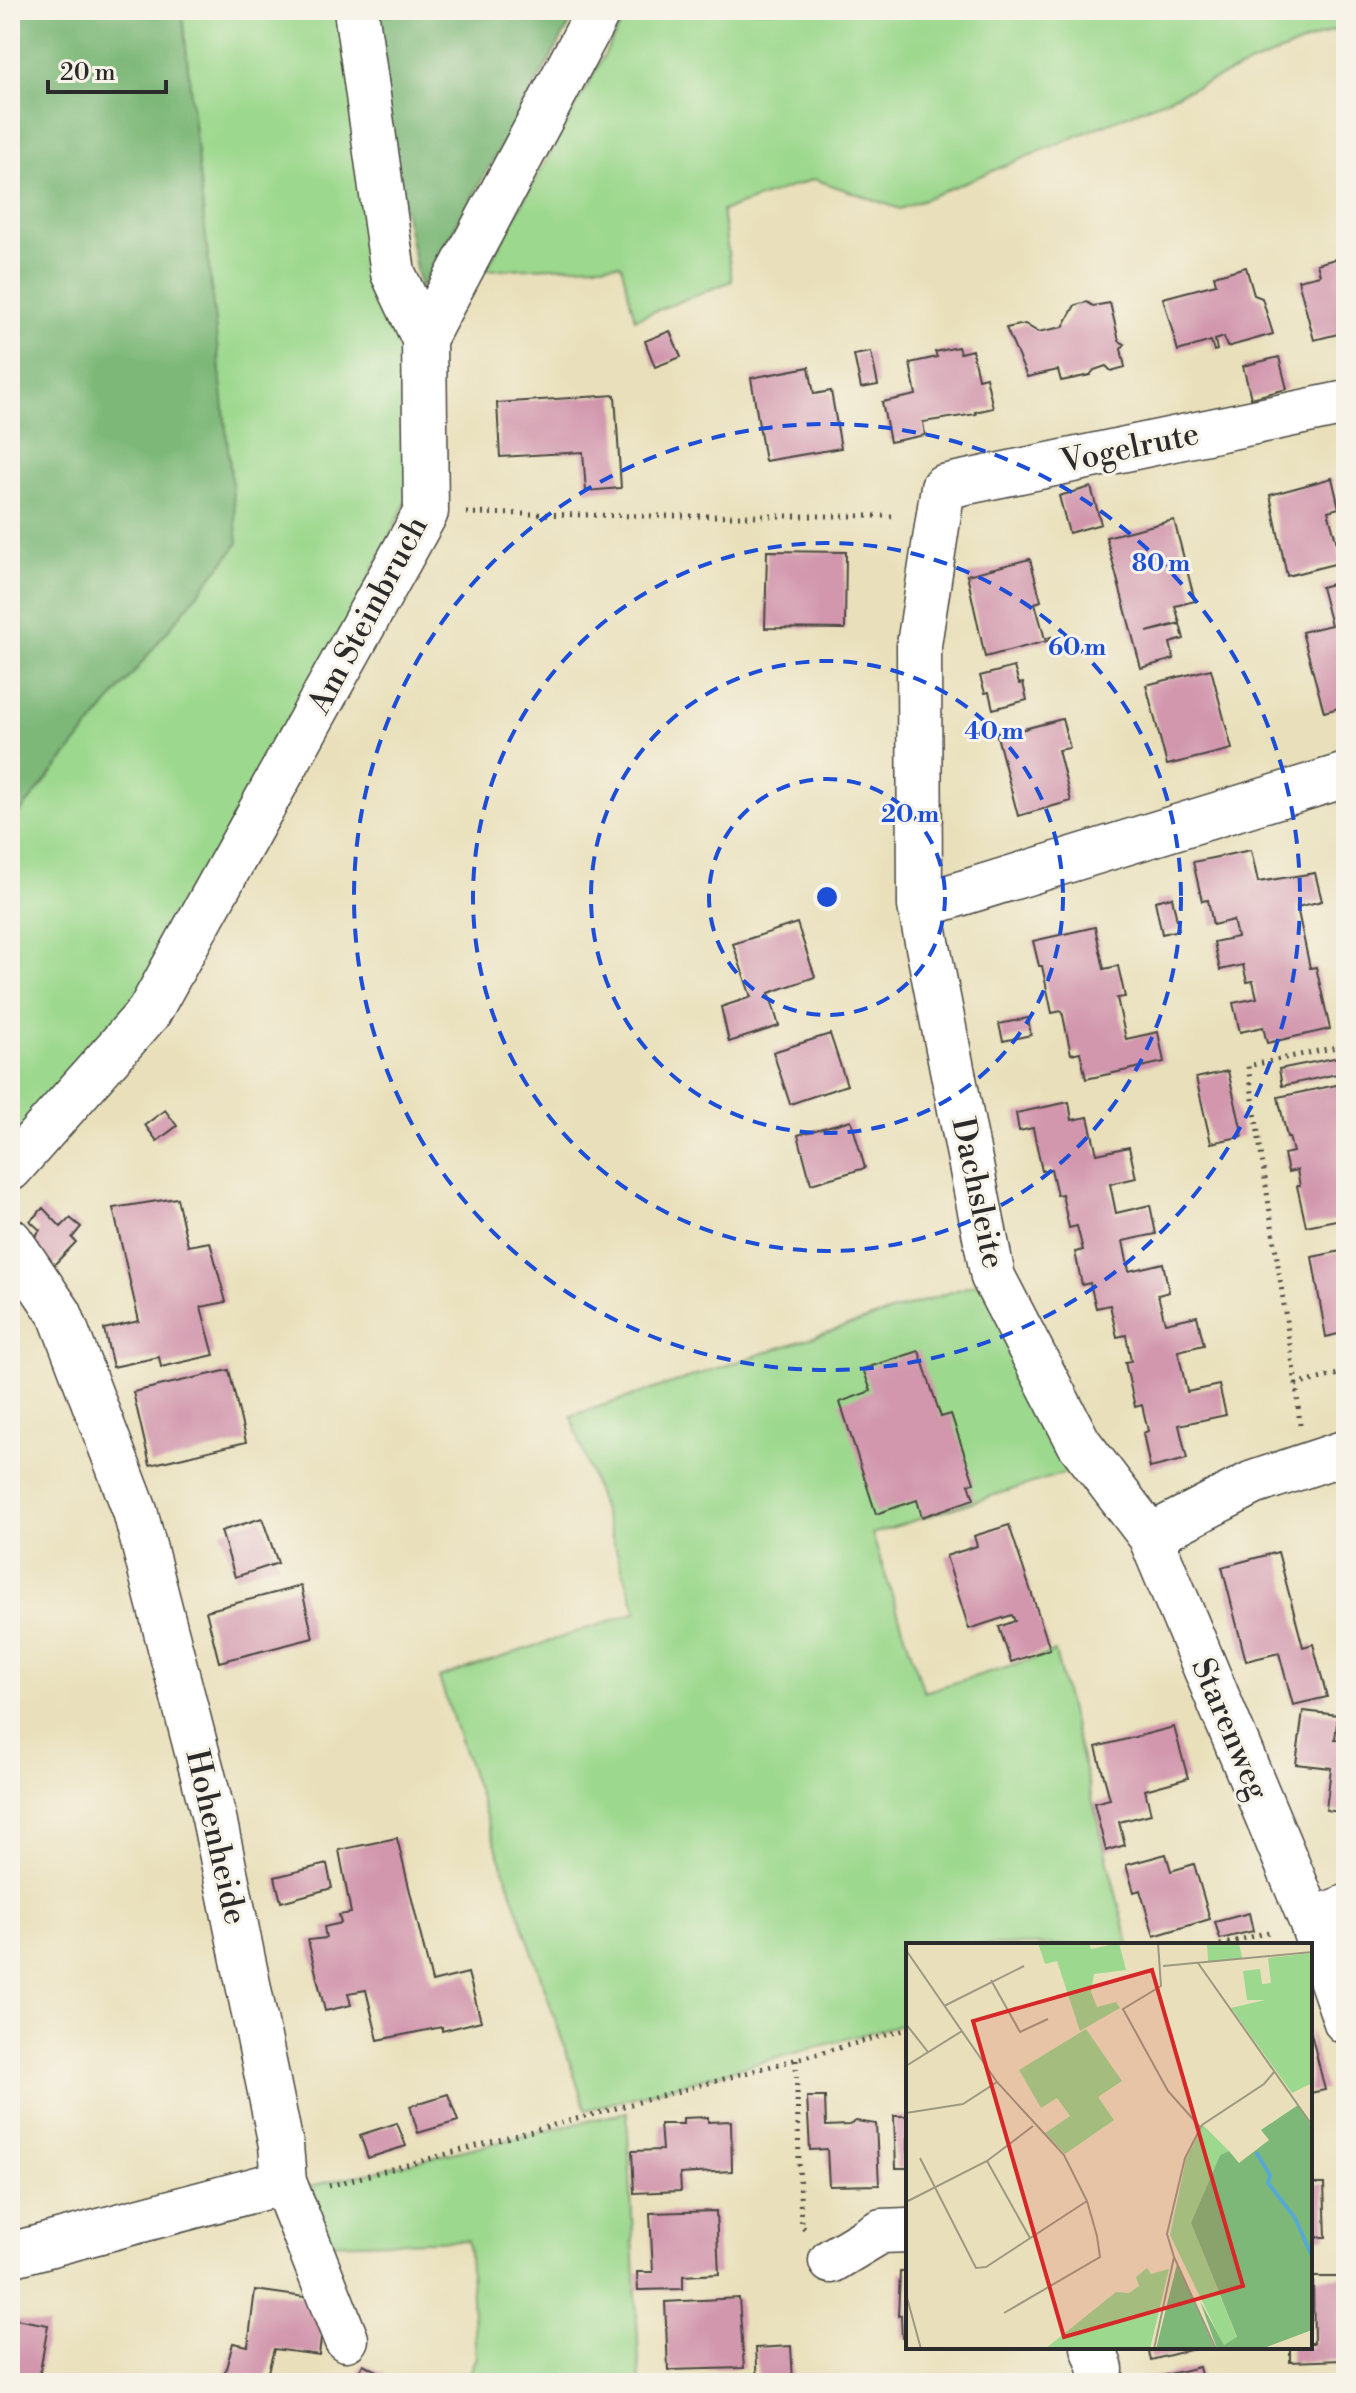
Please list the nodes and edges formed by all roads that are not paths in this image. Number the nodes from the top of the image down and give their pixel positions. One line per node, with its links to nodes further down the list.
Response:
1 (356, 10): 3 (street)
2 (599, 10): 3 (street, Am Steinbruch)
3 (424, 339): 8 (street, Am Steinbruch)
4 (1346, 403): 5 (street, Vogelrute)
5 (937, 515): 7 (street, Dachsleite)
6 (1346, 775): 7 (street)
7 (920, 906): 11 (street, Dachsleite)
8 (10, 1169)
9 (10, 1240): 14 (street, Hohenheide)
10 (1346, 1452): 11 (street)
11 (1150, 1536): 12 (street, Starenweg)
12 (1328, 1914): 13 (street, Starenweg)
13 (1346, 2022)
14 (284, 2182): 16 (street); 18 (street, Hohenheide)
15 (906, 2230): 17 (street)
16 (10, 2255)
17 (831, 2261)
18 (346, 2339)
19 (1094, 2349): 20 (street)
20 (1100, 2383)

